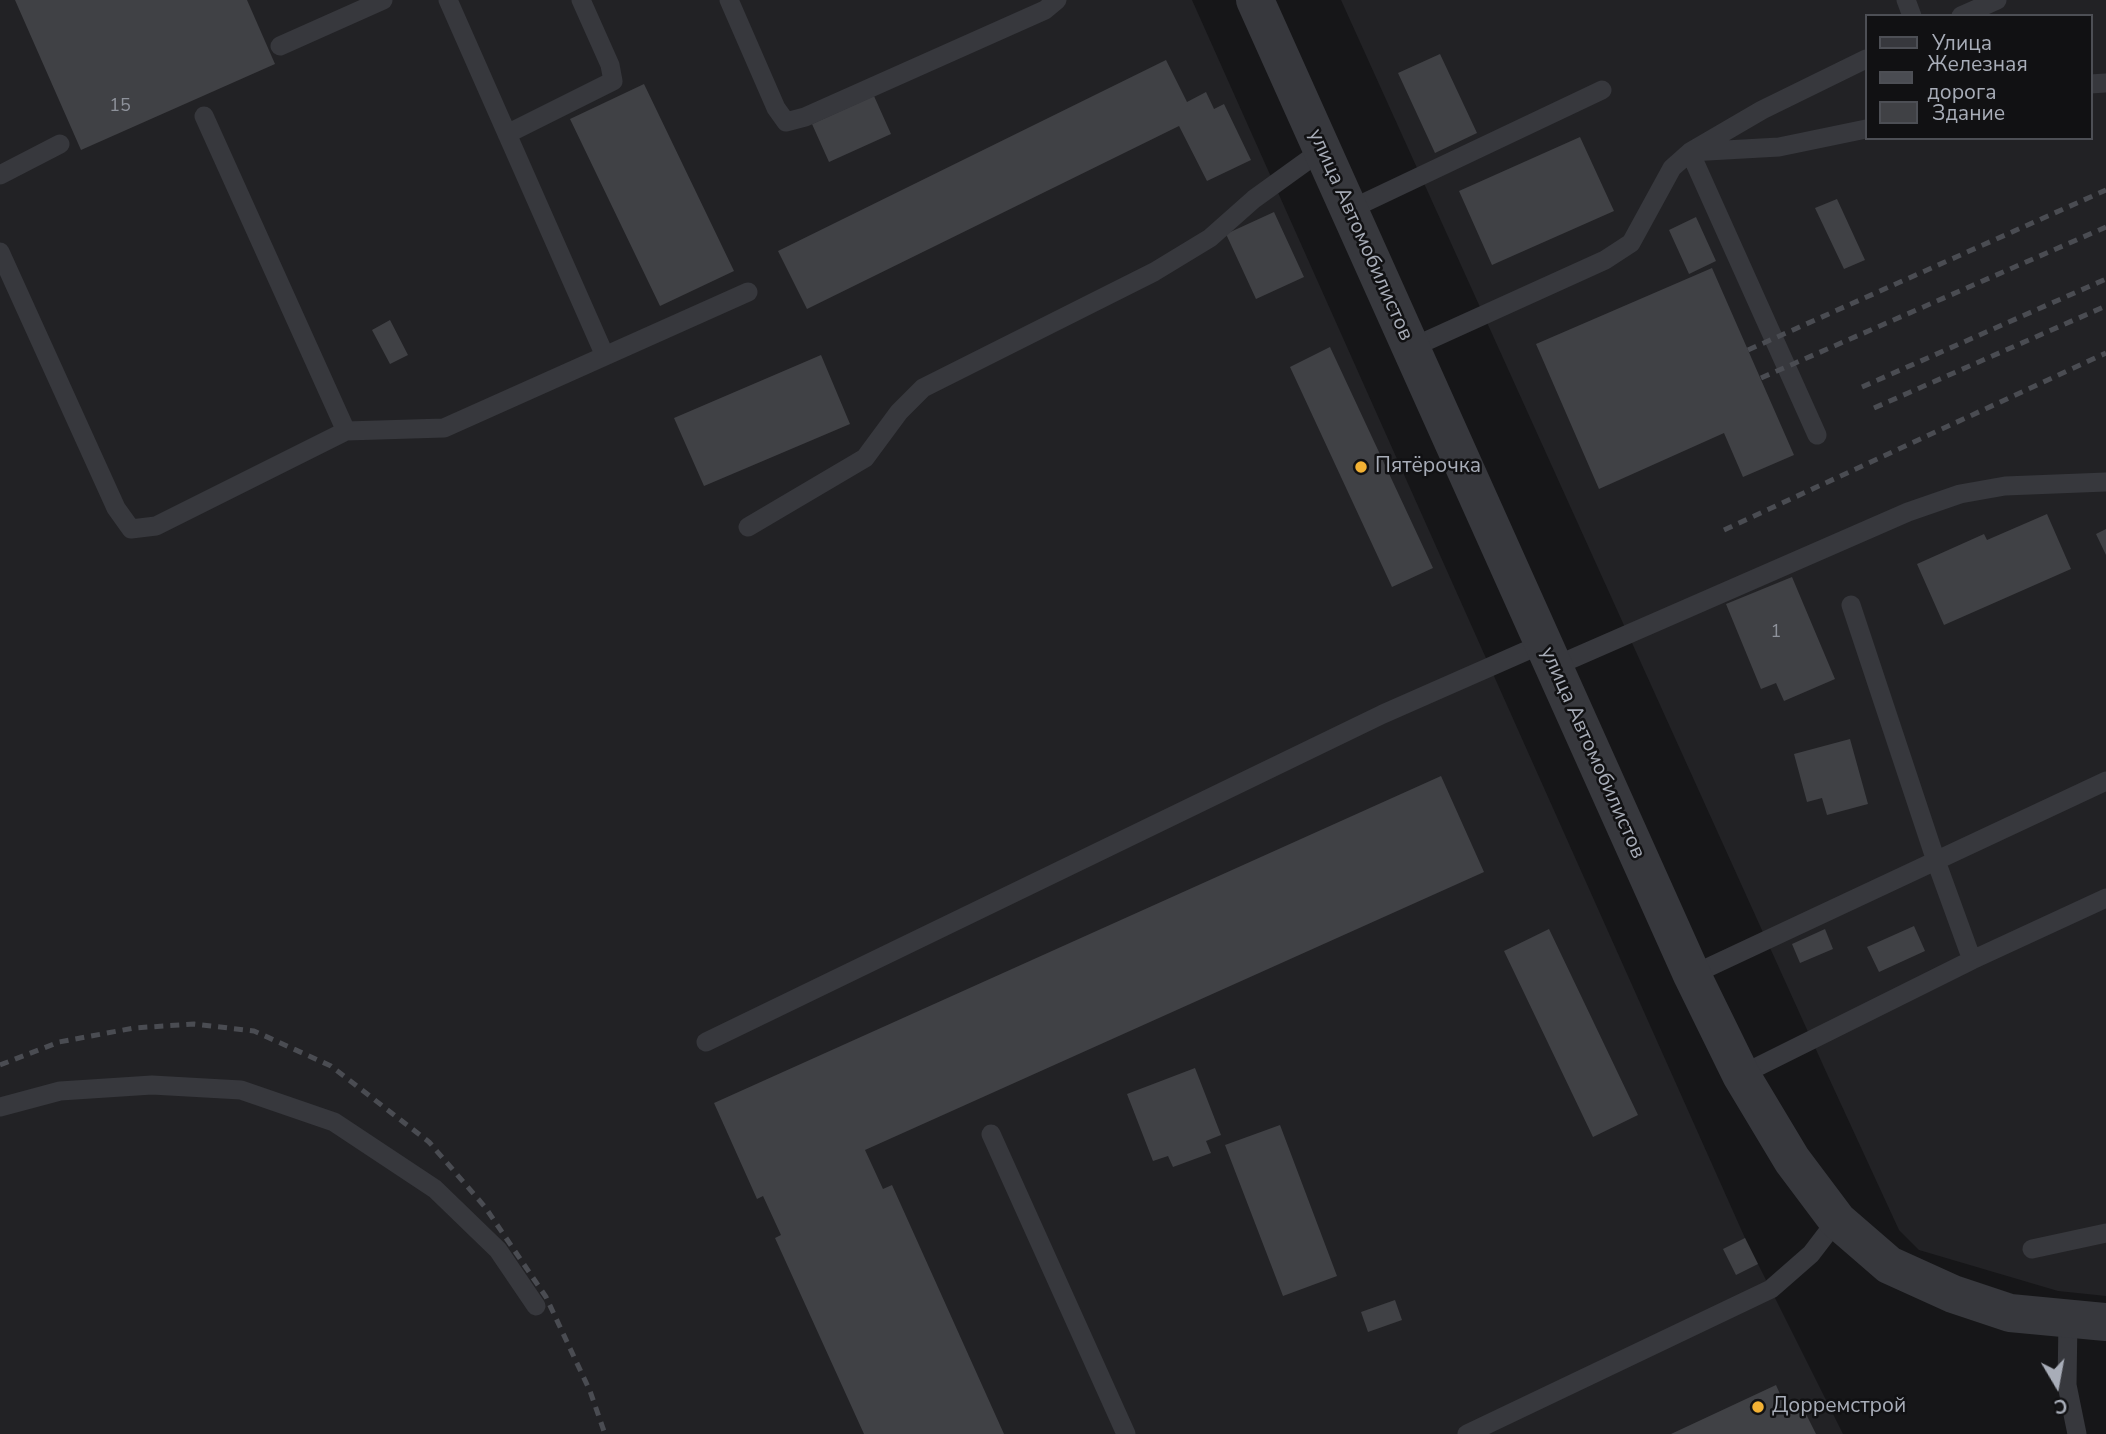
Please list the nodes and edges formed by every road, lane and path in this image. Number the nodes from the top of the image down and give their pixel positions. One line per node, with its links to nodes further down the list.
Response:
1 (383, 0): 9 (lane)
2 (448, 0): 14 (lane)
3 (581, 0): 14 (lane)
4 (729, 0): 5 (lane)
5 (1057, 0)
6 (1255, 0): 16 (street, улица Автомобилистов)
7 (1997, 0): 8 (lane)
8 (1966, 14)
9 (280, 46)
10 (1864, 61): 17 (lane)
11 (1602, 90): 19 (lane)
12 (204, 117): 24 (lane)
13 (1864, 129): 17 (lane)
14 (507, 134): 23 (lane)
15 (60, 144): 18 (lane)
16 (1322, 150): 19 (street, улица Автомобилистов); 27 (lane)
17 (1690, 152): 22 (lane); 25 (lane)
18 (0, 175)
19 (1349, 210): 22 (street, улица Автомобилистов)
20 (0, 252): 24 (lane)
21 (748, 292): 23 (lane)
22 (1411, 348): 29 (street, улица Автомобилистов)
23 (606, 356): 24 (lane)
24 (346, 431)
25 (1817, 435)
26 (2106, 482): 29 (lane)
27 (748, 527)
28 (1851, 605): 31 (lane)
29 (1547, 655): 34 (street, улица Автомобилистов); 35 (lane)
30 (2106, 781): 31 (lane)
31 (1936, 861): 33 (lane); 34 (lane)
32 (2106, 898): 33 (lane)
33 (1972, 960): 36 (lane)
34 (1692, 975): 36 (street, улица Автомобилистов)
35 (706, 1042)
36 (1741, 1075): 39 (street, улица Автомобилистов)
37 (0, 1107): 42 (lane)
38 (991, 1134): 45 (lane)
39 (1837, 1220): 43 (street, улица Автомобилистов); 46 (lane)
40 (2106, 1233): 41 (lane)
41 (2032, 1249)
42 (537, 1307)
43 (2068, 1320): 44 (street, улица Автомобилистов); 47 (lane)
44 (2106, 1322)
45 (1126, 1434)
46 (1467, 1434)
47 (2077, 1434)

